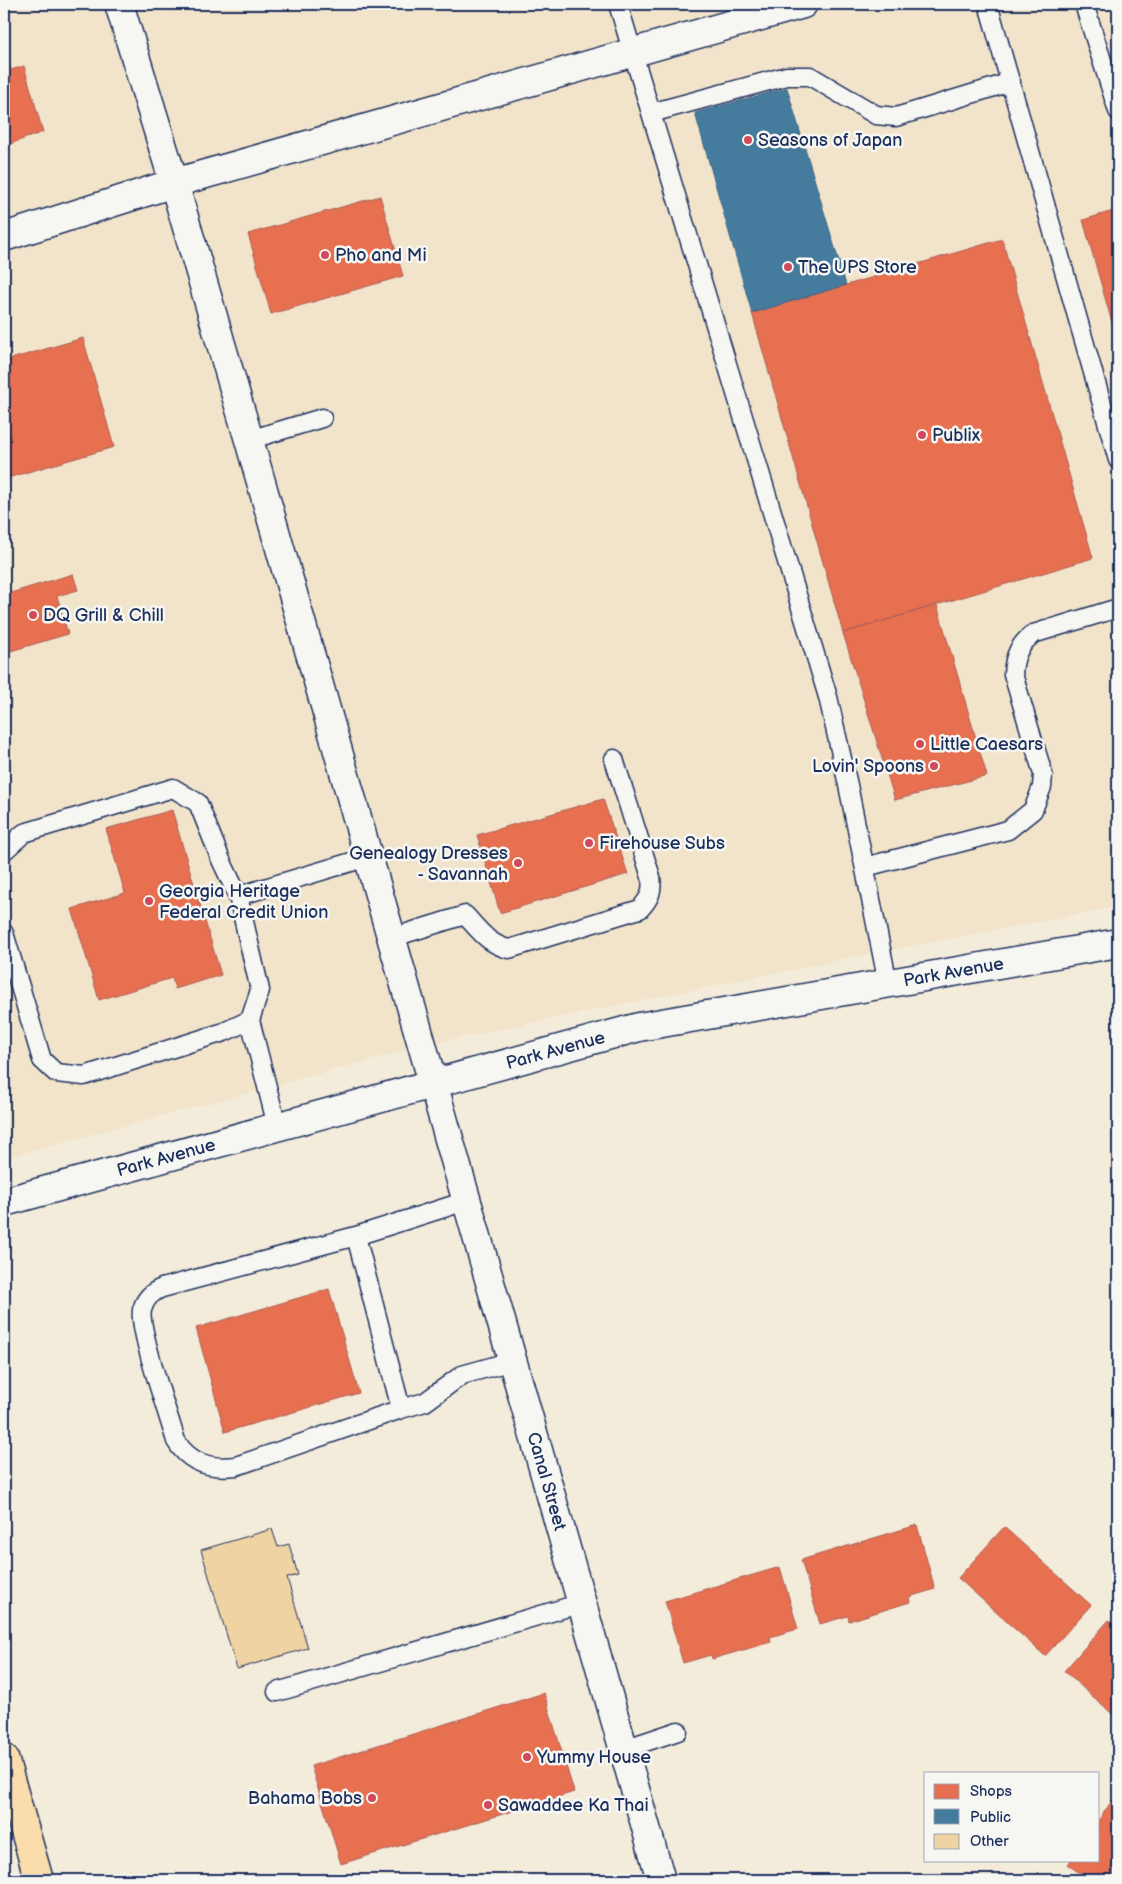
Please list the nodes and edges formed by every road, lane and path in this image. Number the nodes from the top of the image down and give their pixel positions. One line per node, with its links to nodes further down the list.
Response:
1 (119, 4): 10 (street, Canal Street)
2 (618, 4): 6 (lane)
3 (804, 4): 6 (street)
4 (988, 4): 7 (lane)
5 (1084, 4): 8 (lane)
6 (632, 54): 9 (lane); 10 (street)
7 (1011, 82): 9 (lane); 14 (lane)
8 (1118, 111)
9 (651, 113): 19 (lane)
10 (174, 183): 11 (street); 13 (street, Canal Street)
11 (4, 237)
12 (322, 418): 13 (lane)
13 (249, 440): 18 (street, Canal Street)
14 (1118, 460)
15 (1118, 608): 19 (lane)
16 (614, 759): 22 (lane)
17 (4, 851): 20 (lane)
18 (368, 857): 20 (lane); 22 (street, Canal Street)
19 (865, 868): 24 (lane)
20 (238, 896): 25 (lane)
21 (4, 933): 25 (lane)
22 (391, 938): 26 (street, Canal Street)
23 (1118, 943): 24 (street, Park Avenue)
24 (888, 984): 26 (street, Park Avenue)
25 (250, 1020): 27 (lane)
26 (432, 1082): 27 (street, Park Avenue); 28 (street, Canal Street)
27 (277, 1126): 29 (street, Park Avenue)
28 (466, 1201): 30 (lane); 31 (street, Canal Street)
29 (4, 1202)
30 (356, 1236): 32 (lane); 32 (lane)
31 (512, 1361): 32 (lane); 33 (street, Canal Street)
32 (401, 1409)
33 (582, 1603): 34 (lane); 36 (street, Canal Street)
34 (277, 1692)
35 (678, 1731): 36 (lane)
36 (624, 1749): 39 (street, Canal Street)
37 (4, 1758): 38 (main road)
38 (39, 1880)
39 (661, 1880)

